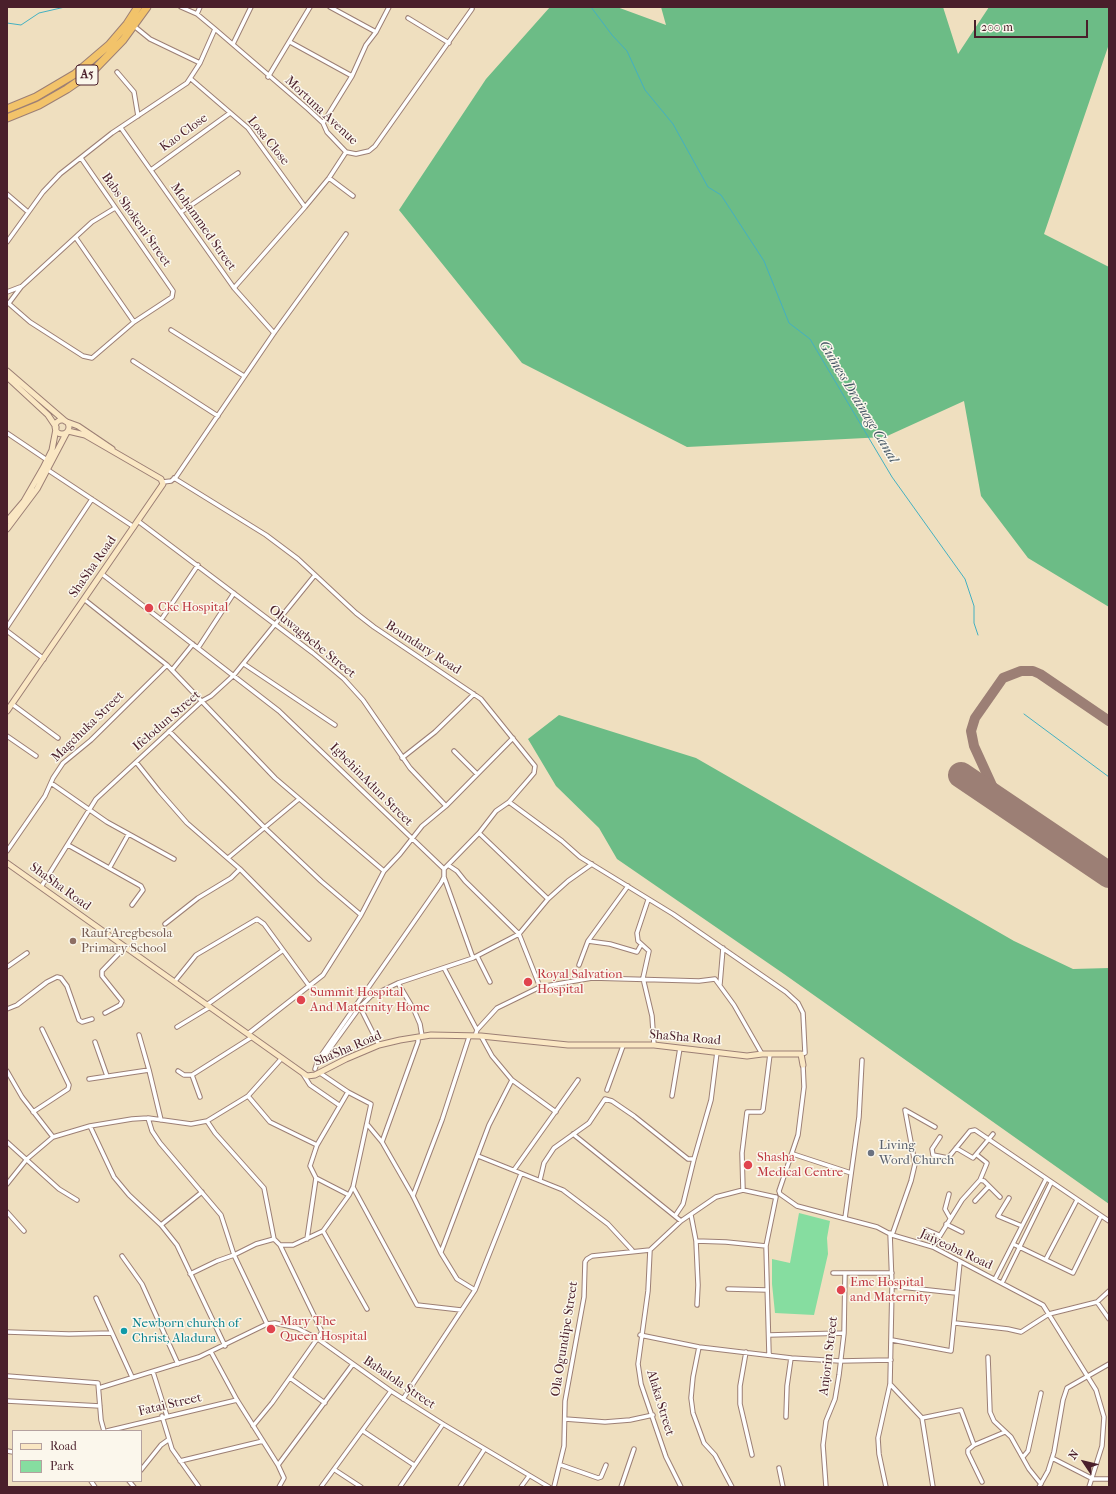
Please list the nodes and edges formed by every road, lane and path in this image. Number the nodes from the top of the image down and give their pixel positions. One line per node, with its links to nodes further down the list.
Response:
1 (138, 7): 23 (highway, A5)
2 (147, 7): 12 (highway, A5)
3 (181, 7): 10 (street, Mortuna Avenue)
4 (200, 7): 10 (street)
5 (251, 7): 17 (street)
6 (310, 7): 15 (street)
7 (330, 7): 14 (street)
8 (389, 7): 14 (street)
9 (472, 9): 16 (street, Mortuna Avenue)
10 (197, 14): 13 (street, Mortuna Avenue)
11 (408, 18): 16 (street)
12 (134, 26): 18 (street); 26 (highway, A5)
13 (215, 29): 17 (street, Mortuna Avenue); 18 (street)
14 (376, 32): 21 (street)
15 (290, 42): 20 (street); 21 (street)
16 (449, 43): 29 (street, Mortuna Avenue)
17 (233, 44): 20 (street, Mortuna Avenue)
18 (200, 64): 22 (street)
19 (117, 72): 25 (street)
20 (268, 76): 27 (street, Mortuna Avenue)
21 (352, 76): 27 (street)
22 (191, 79): 24 (street, Losa Close); 25 (street)
23 (7, 109)
24 (230, 113): 31 (street, Kao Close); 36 (street, Losa Close)
25 (138, 116): 28 (street)
26 (7, 118)
27 (323, 123): 29 (street, Mortuna Avenue)
28 (121, 128): 30 (street); 31 (street, Mohammed Street)
29 (346, 152): 33 (street)
30 (81, 158): 37 (street, Babs Shokeni Street); 38 (street)
31 (151, 170): 39 (street, Mohammed Street)
32 (238, 173): 39 (street)
33 (329, 178): 35 (street); 36 (street)
34 (7, 194): 38 (street)
35 (353, 196)
36 (306, 207): 44 (street)
37 (115, 208): 41 (street); 47 (street, Babs Shokeni Street)
38 (28, 212): 42 (street)
39 (181, 212): 44 (street, Mohammed Street)
40 (346, 234): 49 (street)
41 (76, 238): 43 (street); 47 (street)
42 (7, 242)
43 (21, 286): 45 (street); 46 (street)
44 (234, 288): 49 (street, Mohammed Street)
45 (7, 292)
46 (8, 303): 47 (street)
47 (134, 322)
48 (171, 330): 52 (street)
49 (274, 333): 52 (street)
50 (132, 361): 54 (street)
51 (7, 371): 55 (street)
52 (244, 376): 54 (street)
53 (7, 377): 56 (street)
54 (218, 416): 62 (street)
55 (66, 422): 56 (street); 57 (street); 59 (street)
56 (56, 428): 57 (street); 60 (street)
57 (67, 431): 59 (street); 61 (street)
58 (7, 433): 60 (street)
59 (115, 452): 63 (street)
60 (47, 460): 65 (street)
61 (48, 470): 64 (street); 68 (street)
62 (174, 478): 63 (street); 71 (street, Boundary Road)
63 (163, 482): 66 (street, ShaSha Road)
64 (92, 499): 67 (street); 76 (street)
65 (7, 521)
66 (138, 521): 67 (street, ShaSha Road); 69 (street, Oluwagbebe Street)
67 (134, 527): 70 (street, ShaSha Road)
68 (7, 529)
69 (198, 565): 72 (street, Oluwagbebe Street); 74 (street)
70 (102, 574): 73 (street, ShaSha Road); 74 (street, IgbehinAdun Street)
71 (316, 575): 75 (street, Ifelodun Street); 85 (street, Boundary Road)
72 (234, 593): 75 (street, Oluwagbebe Street); 79 (street)
73 (84, 600): 80 (street, ShaSha Road); 82 (street)
74 (161, 620): 78 (street, IgbehinAdun Street)
75 (274, 624): 81 (street, Ifelodun Street); 96 (street, Oluwagbebe Street)
76 (7, 628)
77 (7, 631): 80 (street)
78 (193, 644): 79 (street, IgbehinAdun Street); 83 (street)
79 (198, 648): 84 (street, IgbehinAdun Street)
80 (44, 659): 87 (street, ShaSha Road)
81 (244, 664): 84 (street, Ifelodun Street); 89 (street)
82 (167, 665): 83 (street); 99 (street, Magchuka Street)
83 (172, 670): 86 (street)
84 (234, 675): 86 (street, Ifelodun Street); 107 (street, IgbehinAdun Street)
85 (474, 694): 93 (street, Boundary Road); 96 (street)
86 (202, 701): 90 (street, Ifelodun Street); 100 (street)
87 (12, 704): 88 (street, ShaSha Road); 92 (street)
88 (7, 711)
89 (335, 725)
90 (169, 731): 97 (street, Ifelodun Street); 104 (street)
91 (7, 736): 95 (street)
92 (58, 738)
93 (513, 738): 98 (street); 101 (street, Boundary Road)
94 (454, 751): 98 (street)
95 (36, 756)
96 (402, 758): 102 (street, Oluwagbebe Street)
97 (136, 762): 103 (street, Ifelodun Street); 110 (street)
98 (477, 774): 102 (street)
99 (51, 783): 103 (street); 109 (street, Magchuka Street)
100 (298, 799): 104 (street); 118 (street)
101 (509, 802): 105 (street, Boundary Road); 113 (street)
102 (446, 806): 107 (street)
103 (89, 810): 106 (street); 108 (street, Ifelodun Street)
104 (265, 828): 110 (street); 125 (street)
105 (479, 832): 114 (street, Boundary Road); 122 (street)
106 (128, 834): 111 (street); 115 (street)
107 (412, 840): 117 (street, IgbehinAdun Street); 118 (street)
108 (68, 845): 115 (street); 121 (street, Ifelodun Street)
109 (7, 851)
110 (228, 858): 116 (street)
111 (174, 859)
112 (7, 863): 121 (street, ShaSha Road)
113 (592, 864): 120 (street); 122 (street)
114 (448, 865): 117 (street, Boundary Road); 127 (street)
115 (110, 867): 124 (street)
116 (240, 869): 126 (street); 128 (street)
117 (444, 869): 119 (street)
118 (384, 871): 125 (street)
119 (444, 877): 135 (street); 146 (street)
120 (628, 886): 123 (street); 129 (street)
121 (41, 888): 131 (street, ShaSha Road)
122 (548, 899): 127 (street)
123 (648, 900): 130 (street); 132 (street)
124 (132, 905)
125 (361, 915): 144 (street)
126 (165, 924)
127 (519, 934): 135 (street); 145 (street)
128 (310, 939)
129 (588, 941): 130 (street); 136 (street)
130 (641, 945): 139 (street)
131 (125, 947): 140 (street, ShaSha Road); 150 (street)
132 (723, 948): 143 (street); 169 (street)
133 (282, 951): 140 (street); 144 (street); 147 (street)
134 (27, 953): 137 (street)
135 (475, 957): 138 (street); 141 (street)
136 (579, 965)
137 (7, 967)
138 (444, 968): 142 (street); 154 (street)
139 (643, 978): 143 (street); 145 (street); 162 (street)
140 (175, 981): 147 (street, ShaSha Road)
141 (490, 982)
142 (398, 984): 148 (street); 157 (street)
143 (720, 984): 167 (street)
144 (310, 986): 156 (street)
145 (540, 987): 154 (street)
146 (360, 1001): 148 (street); 161 (street)
147 (209, 1006): 152 (street); 156 (street, ShaSha Road)
148 (360, 1007): 161 (street); 163 (street)
149 (7, 1009): 151 (street)
150 (104, 1014)
151 (92, 1019)
152 (178, 1027)
153 (42, 1029): 191 (street)
154 (476, 1033): 158 (street, ShaSha Road); 159 (street, ShaSha Road)
155 (139, 1035): 174 (street)
156 (251, 1035): 170 (street, ShaSha Road); 179 (street)
157 (420, 1036): 159 (street, ShaSha Road); 163 (street, ShaSha Road); 205 (street)
158 (481, 1036): 164 (street, ShaSha Road); 183 (street)
159 (469, 1037): 229 (street)
160 (95, 1042): 180 (street)
161 (333, 1042): 173 (street); 173 (street)
162 (654, 1045): 164 (street, ShaSha Road); 165 (street, ShaSha Road)
163 (379, 1046): 178 (street, ShaSha Road)
164 (623, 1046): 185 (street)
165 (680, 1048): 166 (street, ShaSha Road); 188 (street)
166 (717, 1052): 167 (street, ShaSha Road); 212 (street)
167 (762, 1054): 168 (street, ShaSha Road)
168 (770, 1054): 169 (street, ShaSha Road); 224 (street)
169 (801, 1054): 172 (street)
170 (282, 1058): 177 (street, ShaSha Road); 187 (street)
171 (862, 1060): 214 (street)
172 (803, 1065): 208 (street)
173 (315, 1069): 181 (street)
174 (149, 1070): 180 (street); 194 (street)
175 (7, 1071): 191 (street)
176 (178, 1071): 179 (street)
177 (302, 1072): 181 (street, ShaSha Road); 190 (street)
178 (320, 1073): 181 (street, ShaSha Road); 186 (street)
179 (192, 1074): 189 (street)
180 (108, 1076): 182 (street)
181 (310, 1076)
182 (89, 1079)
183 (512, 1080): 192 (street); 209 (street)
184 (578, 1080): 192 (street)
185 (607, 1090)
186 (348, 1092): 190 (street); 196 (street)
187 (248, 1096): 195 (street); 206 (street)
188 (672, 1096)
189 (200, 1097)
190 (339, 1105): 206 (street)
191 (33, 1112): 201 (street)
192 (556, 1112): 213 (street)
193 (148, 1118): 194 (street); 197 (street); 225 (street)
194 (161, 1120): 195 (street)
195 (207, 1121): 255 (street)
196 (366, 1124): 205 (street); 223 (street)
197 (90, 1126): 201 (street); 247 (street)
198 (935, 1127): 253 (street)
199 (573, 1134): 212 (street); 218 (street); 239 (street)
200 (993, 1134): 203 (street)
201 (54, 1137): 211 (street)
202 (940, 1137): 207 (street)
203 (989, 1139): 207 (street); 210 (street); 217 (street)
204 (7, 1142): 211 (street)
205 (382, 1142): 229 (street)
206 (317, 1145): 216 (street)
207 (956, 1148): 210 (street)
208 (793, 1154): 214 (street); 226 (street)
209 (478, 1156): 213 (street); 265 (street)
210 (977, 1156): 219 (street)
211 (27, 1159): 221 (street); 233 (street)
212 (694, 1159): 239 (street)
213 (514, 1170): 215 (street)
214 (851, 1173): 242 (street)
215 (521, 1174): 218 (street); 278 (street)
216 (316, 1178): 228 (street); 256 (street)
217 (1046, 1179): 220 (street); 237 (street)
218 (540, 1180): 263 (street)
219 (980, 1180): 222 (street); 243 (street)
220 (1051, 1183): 234 (street); 240 (street)
221 (7, 1184)
222 (989, 1186): 231 (street); 235 (street)
223 (353, 1187): 228 (street); 286 (street)
224 (743, 1190): 230 (street); 238 (street)
225 (202, 1192): 247 (street); 266 (street)
226 (780, 1194): 230 (street); 242 (street, Jaiyeoba Road)
227 (949, 1194): 243 (street)
228 (349, 1195): 251 (street)
229 (413, 1196): 265 (street)
230 (775, 1197): 260 (street)
231 (1000, 1197)
232 (1009, 1198): 248 (street)
233 (77, 1200)
234 (1077, 1200): 241 (street); 268 (street)
235 (975, 1201)
236 (7, 1212): 250 (street)
237 (1028, 1213): 240 (street); 248 (street)
238 (691, 1215): 244 (street); 257 (street)
239 (675, 1216): 244 (street)
240 (1035, 1216): 261 (street)
241 (1101, 1216): 245 (street); 268 (street)
242 (845, 1218): 253 (street, Jaiyeoba Road)
243 (950, 1218): 246 (street)
244 (681, 1221): 264 (street)
245 (1109, 1221)
246 (946, 1224): 252 (street); 254 (street)
247 (161, 1225): 272 (street)
248 (1022, 1226): 258 (street)
249 (926, 1230): 254 (street)
250 (24, 1231)
251 (323, 1231): 256 (street); 285 (street)
252 (962, 1232)
253 (891, 1234): 262 (street, Jaiyeoba Road); 271 (street)
254 (939, 1235): 262 (street)
255 (274, 1239): 259 (street); 266 (street)
256 (308, 1239): 259 (street)
257 (696, 1241): 260 (street); 284 (street)
258 (1013, 1244): 261 (street); 274 (street)
259 (280, 1245): 296 (street)
260 (766, 1246): 279 (street)
261 (1020, 1246): 268 (street); 275 (street)
262 (933, 1247): 269 (street, Jaiyeoba Road)
263 (632, 1250): 264 (street, Ola Ogundipe Street); 329 (street, Ola Ogundipe Street)
264 (650, 1250): 294 (street, Alaka Street)
265 (441, 1253): 278 (street)
266 (234, 1255): 272 (street); 289 (street)
267 (122, 1256): 307 (street)
268 (1046, 1260)
269 (960, 1262): 274 (street, Jaiyeoba Road); 281 (street)
270 (833, 1273): 273 (street)
271 (892, 1273): 273 (street); 276 (street)
272 (190, 1274): 298 (street)
273 (845, 1274): 292 (street, Anjorin Street)
274 (995, 1279): 275 (street, Jaiyeoba Road)
275 (1002, 1283): 287 (street, Jaiyeoba Road)
276 (892, 1286): 281 (street); 297 (street)
277 (728, 1289): 279 (street)
278 (475, 1290): 286 (street)
279 (766, 1290): 295 (street)
280 (1109, 1291): 283 (street)
281 (956, 1293): 290 (street)
282 (96, 1298): 293 (street)
283 (1097, 1302): 287 (street); 288 (street)
284 (697, 1305)
285 (367, 1309)
286 (461, 1310): 319 (street)
287 (1049, 1314): 290 (street); 312 (street, Jaiyeoba Road)
288 (1109, 1319)
289 (267, 1324): 296 (street, Babalola Street); 298 (street)
290 (954, 1324): 297 (street)
291 (7, 1332): 293 (street)
292 (844, 1332): 295 (street); 306 (street, Anjorin Street)
293 (112, 1333): 313 (street)
294 (640, 1335): 299 (street); 324 (street, Alaka Street)
295 (769, 1335): 302 (street)
296 (318, 1339): 308 (street, Babalola Street); 314 (street)
297 (892, 1340): 305 (street)
298 (225, 1346): 300 (street)
299 (699, 1346): 301 (street); 370 (street)
300 (211, 1352): 307 (street); 320 (street)
301 (746, 1352): 302 (street); 343 (street)
302 (769, 1354): 304 (street)
303 (988, 1357): 336 (street)
304 (792, 1358): 306 (street); 327 (street)
305 (891, 1360): 306 (street); 315 (street)
306 (840, 1361): 372 (street, Anjorin Street)
307 (178, 1364): 310 (street)
308 (353, 1364): 317 (street, Babalola Street); 322 (street)
309 (1109, 1364): 312 (street)
310 (153, 1372): 313 (street); 326 (street)
311 (7, 1376): 316 (street)
312 (1088, 1376): 337 (street, Jaiyeoba Road); 345 (street)
313 (132, 1377): 316 (street)
314 (290, 1378): 322 (street); 331 (street)
315 (890, 1384): 328 (street); 373 (street)
316 (99, 1388): 323 (street)
317 (391, 1391): 319 (street, Babalola Street); 334 (street)
318 (1041, 1393): 344 (street)
319 (403, 1399): 330 (street, Babalola Street)
320 (237, 1400): 326 (street, Fatai Street); 331 (street)
321 (7, 1401): 323 (street)
322 (325, 1403): 347 (street)
323 (100, 1406): 332 (street)
324 (653, 1415): 329 (street); 369 (street, Alaka Street)
325 (162, 1416): 326 (street, Fatai Street); 333 (street, Fatai Street); 338 (street)
326 (167, 1416)
327 (786, 1417)
328 (922, 1418): 340 (street); 374 (street)
329 (565, 1419): 349 (street, Ola Ogundipe Street)
330 (443, 1424): 342 (street, Babalola Street); 348 (street)
331 (253, 1426): 339 (street)
332 (106, 1430)
333 (110, 1430)
334 (362, 1431): 348 (street); 353 (street)
335 (1109, 1431): 337 (street)
336 (1006, 1432): 340 (street); 344 (street)
337 (1104, 1433): 355 (street, Jaiyeoba Road)
338 (168, 1440): 346 (street); 352 (street)
339 (263, 1441): 346 (street); 347 (street)
340 (974, 1445): 357 (street)
341 (634, 1449): 368 (street)
342 (484, 1450): 354 (street, Babalola Street); 364 (street)
343 (752, 1455)
344 (1023, 1458): 358 (street)
345 (1052, 1458): 355 (street); 358 (street)
346 (180, 1461): 359 (street)
347 (278, 1465): 360 (street)
348 (414, 1465): 363 (street)
349 (561, 1465): 350 (street); 367 (street, Ola Ogundipe Street)
350 (606, 1465)
351 (779, 1468): 371 (street)
352 (142, 1469)
353 (335, 1470): 361 (street); 362 (street)
354 (528, 1476): 365 (street); 366 (street, Babalola Street)
355 (1093, 1479): 356 (street); 375 (street, Jaiyeoba Road)
356 (1109, 1479)
357 (982, 1482)
358 (1040, 1486)
359 (199, 1487)
360 (279, 1487)
361 (321, 1487)
362 (361, 1487)
363 (400, 1487)
364 (460, 1487)
365 (521, 1487)
366 (549, 1487)
367 (554, 1487)
368 (621, 1487)
369 (681, 1487)
370 (732, 1487)
371 (783, 1487)
372 (826, 1487)
373 (886, 1487)
374 (933, 1487)
375 (1089, 1487)

